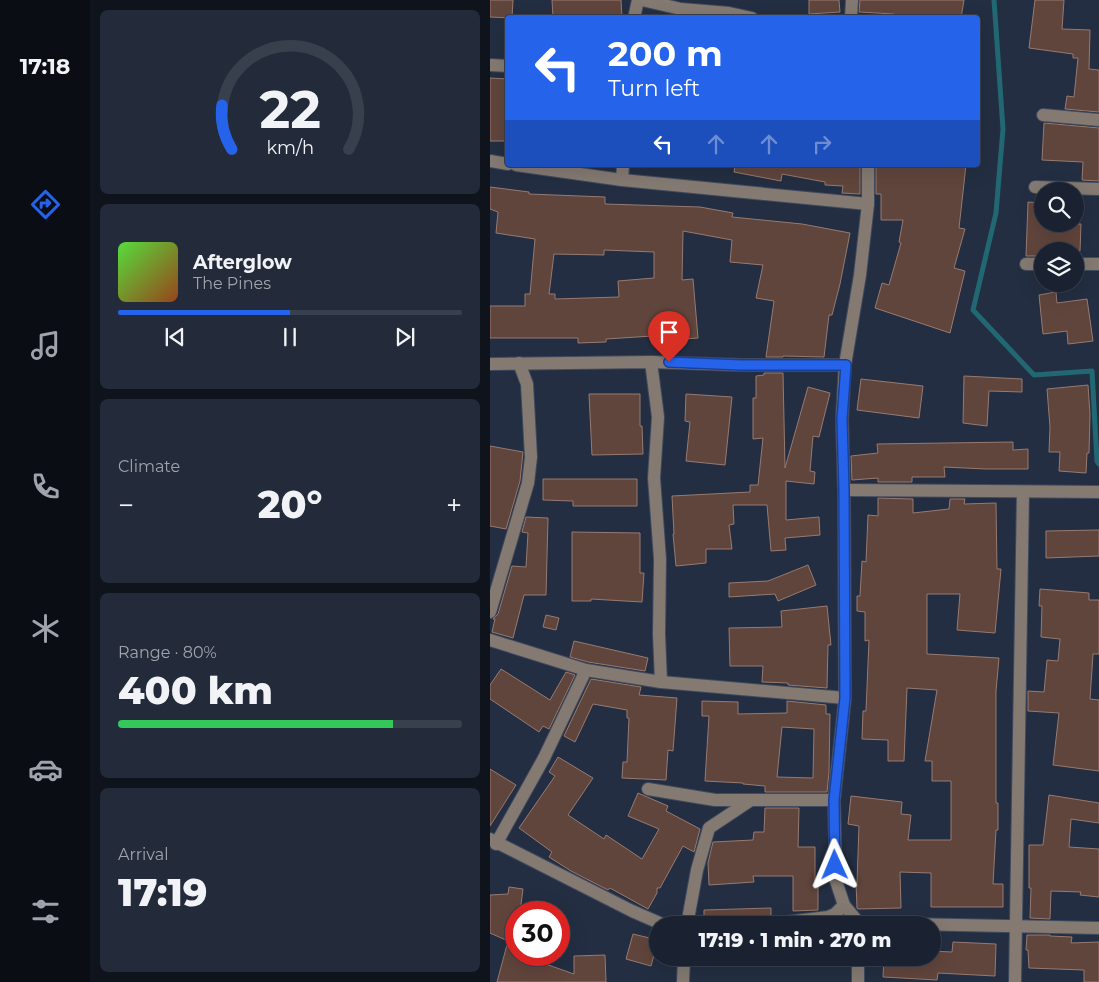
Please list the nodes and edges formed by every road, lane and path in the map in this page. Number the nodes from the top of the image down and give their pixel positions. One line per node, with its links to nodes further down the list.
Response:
1 (640, 0): 3 (street); 4 (street)
2 (852, 0): 5 (street)
3 (635, 15)
4 (738, 15)
5 (851, 15)
6 (490, 65): 7 (street)
7 (505, 66)
8 (1043, 115): 9 (street)
9 (1099, 120)
10 (490, 162): 11 (street)
11 (505, 164)
12 (530, 167): 15 (street)
13 (623, 167): 15 (street)
14 (868, 167): 18 (street)
15 (622, 180): 18 (street)
16 (1084, 189): 17 (street)
17 (1099, 189)
18 (868, 204): 26 (street)
19 (1026, 264): 20 (street)
20 (1034, 264)
21 (1084, 264): 22 (street)
22 (1099, 264)
23 (652, 362): 25 (street); 26 (street); 34 (street)
24 (490, 364): 25 (street)
25 (519, 364): 30 (street)
26 (846, 365): 27 (street)
27 (844, 490): 28 (street); 35 (street)
28 (1023, 492): 29 (street); 46 (street)
29 (1099, 492)
30 (493, 585): 31 (street)
31 (490, 612)
32 (490, 640): 33 (street)
33 (586, 670): 34 (street); 39 (street)
34 (661, 682): 35 (street)
35 (845, 698): 38 (street)
36 (648, 789): 37 (street)
37 (751, 800): 38 (street); 41 (street)
38 (834, 800): 40 (street)
39 (493, 842): 44 (street)
40 (844, 905): 42 (street); 43 (street)
41 (689, 916)
42 (830, 916)
43 (852, 916)
44 (649, 918)
45 (941, 925): 46 (street)
46 (1017, 925): 47 (street); 52 (street)
47 (1099, 928)
48 (684, 966): 50 (street)
49 (858, 966): 51 (street)
50 (683, 982)
51 (858, 982)
52 (1015, 982)

